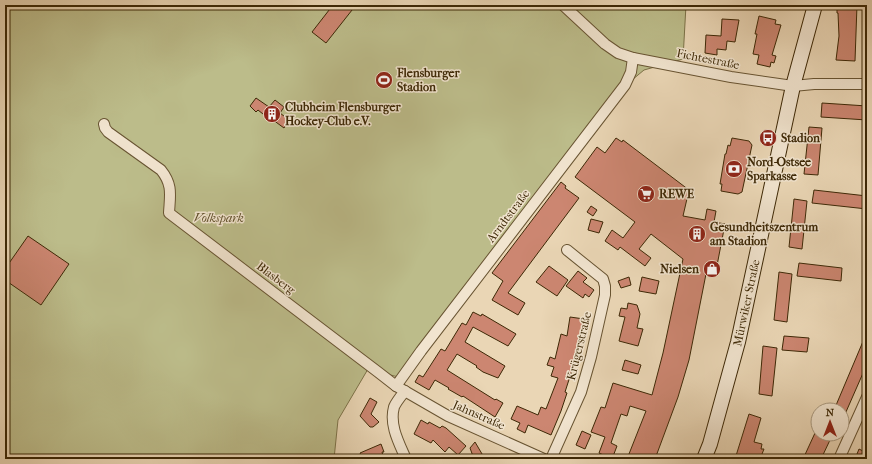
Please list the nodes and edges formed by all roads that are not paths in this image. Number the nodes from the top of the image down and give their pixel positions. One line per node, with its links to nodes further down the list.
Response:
1 (563, 5): 3 (street, Fichtestraße)
2 (815, 5): 5 (main road, Mürwiker Straße)
3 (633, 58): 5 (street, Fichtestraße); 8 (street, Arndtstraße)
4 (867, 84): 5 (street, Fichtestraße)
5 (793, 86): 13 (main road, Mürwiker Straße)
6 (104, 124): 8 (street, Blasberg)
7 (567, 250): 12 (street, Krügerstraße)
8 (400, 389): 10 (street); 11 (street, Jahnstraße)
9 (867, 397): 14 (street)
10 (406, 459)
11 (544, 459)
12 (551, 459)
13 (704, 459)
14 (839, 459)

